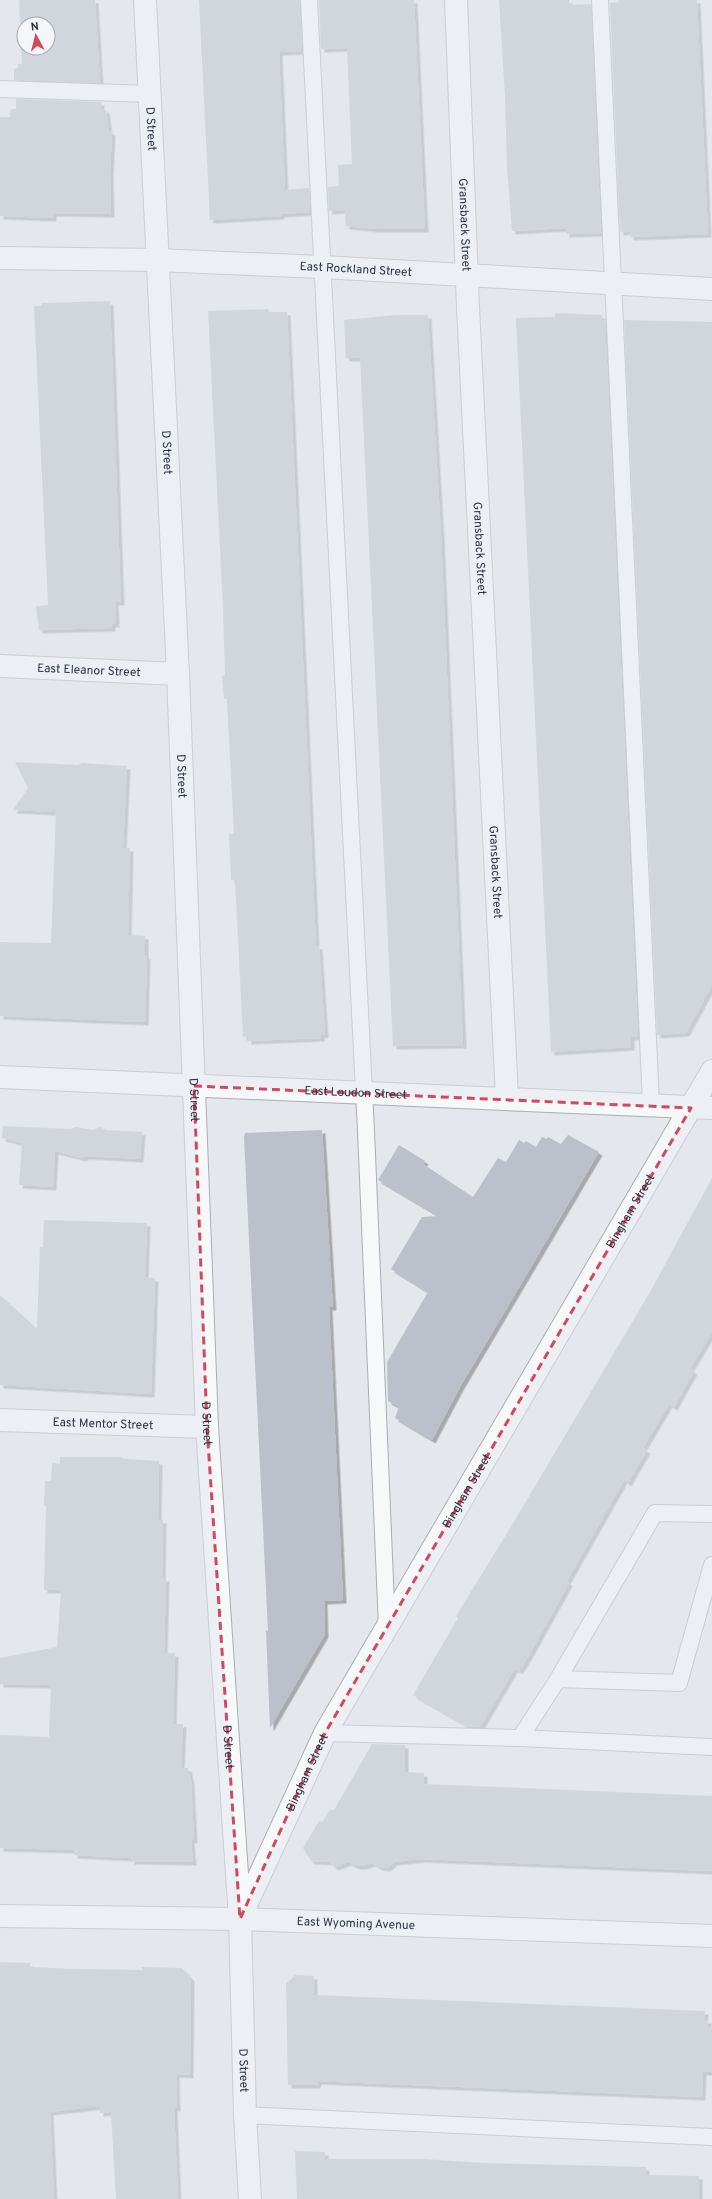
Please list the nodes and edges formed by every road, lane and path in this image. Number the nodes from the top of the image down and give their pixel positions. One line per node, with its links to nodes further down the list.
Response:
1 (145, 0): 6 (street, D Street)
2 (309, 0): 9 (lane)
3 (456, 0): 10 (street, Gransback Street)
4 (600, 0): 11 (lane)
5 (0, 89): 6 (lane)
6 (151, 94): 8 (street, D Street)
7 (0, 258): 8 (street, East Rockland Street)
8 (157, 260): 9 (street, East Rockland Street); 14 (street, D Street)
9 (322, 267): 10 (street, East Rockland Street); 18 (lane)
10 (467, 275): 11 (street, East Rockland Street); 19 (street, Gransback Street)
11 (614, 284): 12 (street, East Rockland Street); 20 (lane)
12 (712, 289)
13 (0, 666): 14 (street, East Eleanor Street)
14 (178, 674): 17 (street, D Street)
15 (712, 1071): 21 (street, Bingham Street)
16 (0, 1077): 17 (street, East Loudon Street)
17 (194, 1086): 18 (street, East Loudon Street); 23 (street, D Street)
18 (364, 1093): 19 (street, East Loudon Street); 26 (lane)
19 (507, 1098): 20 (street, East Loudon Street)
20 (651, 1104): 21 (street, East Loudon Street)
21 (702, 1108): 26 (street, Bingham Street)
22 (0, 1420): 23 (street, East Mentor Street)
23 (207, 1427): 32 (street, D Street)
24 (712, 1514): 27 (lane)
25 (712, 1565): 27 (lane)
26 (387, 1628): 28 (street, Bingham Street)
27 (558, 1679): 29 (lane)
28 (325, 1734): 29 (lane); 32 (street, Bingham Street)
29 (520, 1738): 30 (lane)
30 (712, 1747)
31 (0, 1916): 32 (street, East Wyoming Avenue)
32 (240, 1919): 33 (street, East Wyoming Avenue); 34 (street, D Street)
33 (712, 1936)
34 (244, 2116): 35 (lane); 36 (street, D Street)
35 (712, 2137)
36 (250, 2199)

